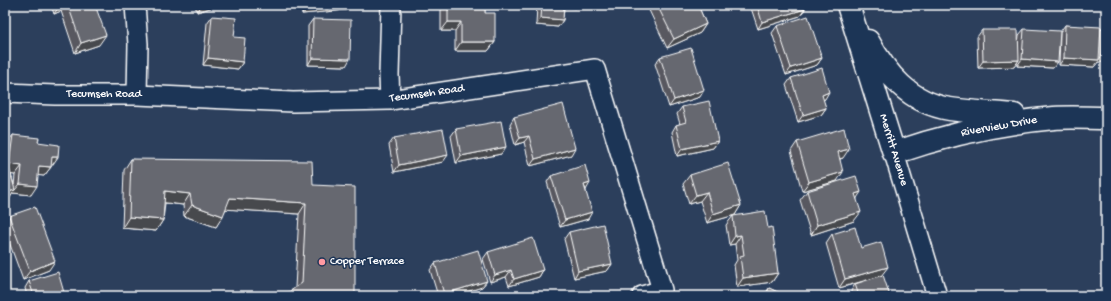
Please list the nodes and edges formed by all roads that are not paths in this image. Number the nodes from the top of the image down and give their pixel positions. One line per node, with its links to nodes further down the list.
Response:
1 (135, 5): 5 (street)
2 (391, 5): 6 (street)
3 (849, 7): 7 (street); 9 (street, Merritt Avenue)
4 (5, 92): 5 (street, Tecumseh Road)
5 (137, 95): 6 (street, Tecumseh Road)
6 (390, 100): 10 (street, Tecumseh Road)
7 (1054, 118): 8 (street, Riverview Drive); 9 (street, Riverview Drive)
8 (1106, 118)
9 (894, 153): 11 (street, Merritt Avenue)
10 (642, 296)
11 (937, 296)

